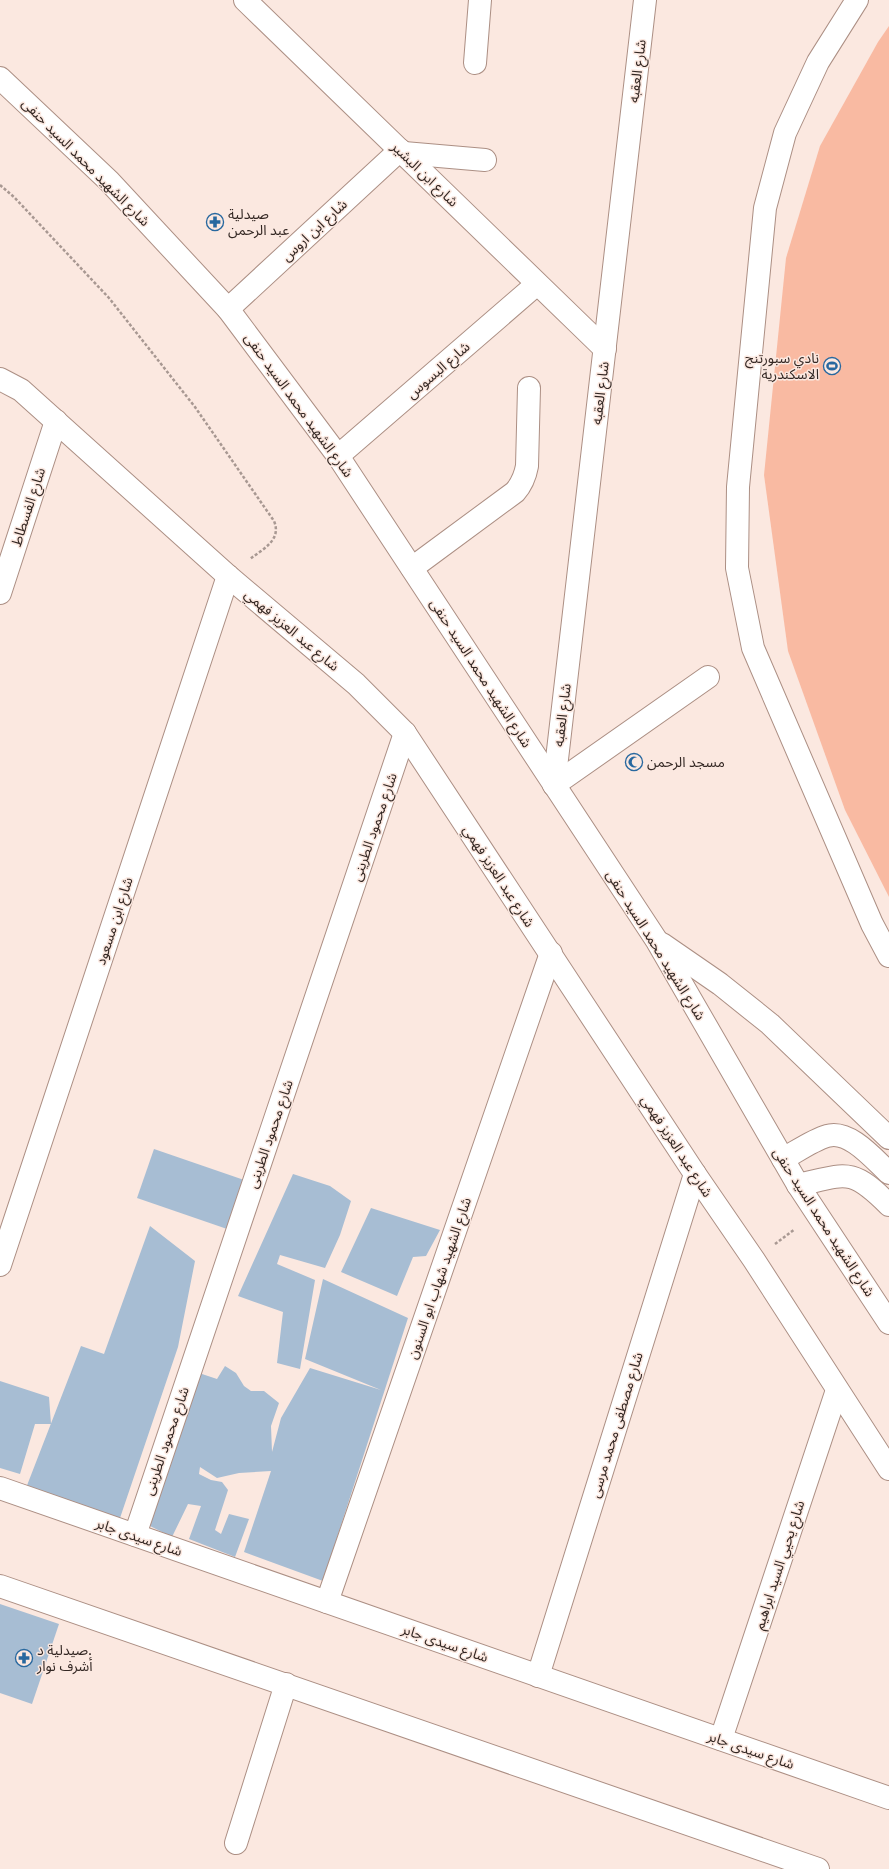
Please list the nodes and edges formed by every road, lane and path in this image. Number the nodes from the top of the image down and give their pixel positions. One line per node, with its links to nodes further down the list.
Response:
1 (245, 0): 7 (street, شارع ابن البشير)
2 (480, 0): 5 (street)
3 (645, 0): 12 (street, شارع العقبه)
4 (857, 0): 25 (street)
5 (475, 63)
6 (0, 78): 11 (street, شارع الشهيد محمد السيد حنفى)
7 (402, 152): 8 (street); 10 (street, شارع ابن البشير); 11 (street, شارع ابن اروس)
8 (485, 160)
9 (0, 185): 18 (path)
10 (537, 284): 12 (street, شارع ابن البشير); 16 (street, شارع البسوس)
11 (228, 309): 16 (street, شارع الشهيد محمد السيد حنفى)
12 (605, 348): 22 (street, شارع العقبه)
13 (0, 379): 15 (street, شارع عبد العزيز فهمي)
14 (529, 388): 17 (street)
15 (56, 421): 18 (street, شارع عبد العزيز فهمي); 19 (street, شارع الفسطاط)
16 (338, 456): 17 (street, شارع الشهيد محمد السيد حنفى)
17 (412, 568): 22 (street, شارع الشهيد محمد السيد حنفى)
18 (228, 576): 21 (street, شارع عبد العزيز فهمي); 34 (street, شارع ابن مسعود)
19 (0, 593)
20 (708, 677): 22 (street)
21 (405, 733): 24 (street, شارع عبد العزيز فهمي); 39 (street, شارع محمود الطرينى)
22 (554, 785): 23 (street, شارع الشهيد محمد السيد حنفى)
23 (657, 941): 26 (street); 27 (street, شارع الشهيد محمد السيد حنفى)
24 (551, 953): 29 (street, شارع عبد العزيز فهمي); 41 (street, شارع الشهيد شهاب ابو السنون)
25 (889, 956)
26 (889, 1138)
27 (783, 1159): 28 (street); 30 (street, شارع الشهيد محمد السيد حنفى)
28 (889, 1172)
29 (695, 1174): 33 (street, شارع عبد العزيز فهمي); 42 (street, شارع مصطفى محمد مرسى)
30 (798, 1185): 31 (street); 32 (street, شارع الشهيد محمد السيد حنفى)
31 (889, 1205)
32 (816, 1213): 33 (path); 35 (street, شارع الشهيد محمد السيد حنفى)
33 (754, 1260): 36 (street, شارع عبد العزيز فهمي)
34 (0, 1265)
35 (889, 1323)
36 (837, 1390): 37 (street, شارع عبد العزيز فهمي); 44 (street, شارع يحيي السيد ابراهيم)
37 (889, 1469)
38 (0, 1488): 39 (street, شارع سيدى جابر)
39 (135, 1535): 41 (street, شارع سيدى جابر)
40 (0, 1586): 43 (street)
41 (328, 1602): 42 (street, شارع سيدى جابر)
42 (538, 1676): 44 (street, شارع سيدى جابر)
43 (286, 1684): 46 (street); 47 (street)
44 (721, 1739): 45 (street, شارع سيدى جابر)
45 (889, 1798)
46 (236, 1843)
47 (818, 1869)

